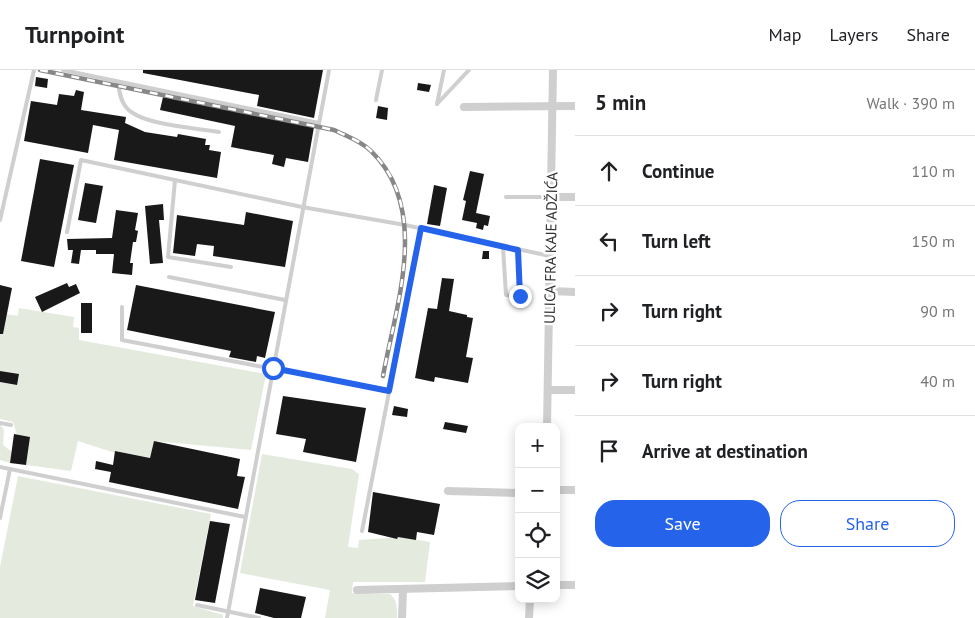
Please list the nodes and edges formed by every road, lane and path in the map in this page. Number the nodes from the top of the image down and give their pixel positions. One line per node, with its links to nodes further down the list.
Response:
1 (34, 70): 20 (lane)
2 (63, 70): 8 (lane)
3 (329, 70): 13 (lane)
4 (382, 70): 9 (lane)
5 (444, 70): 6 (lane)
6 (470, 70)
7 (553, 70): 10 (street, ULICA FRA KAJE ADŽIĆA)
8 (118, 82): 13 (lane); 14 (lane)
9 (376, 100)
10 (553, 106): 11 (street); 12 (street); 16 (street, ULICA FRA KAJE ADŽIĆA)
11 (575, 106)
12 (464, 107)
13 (319, 123): 19 (lane)
14 (219, 132)
15 (175, 180): 19 (lane); 22 (lane); 26 (lane)
16 (551, 197): 17 (street); 18 (lane); 25 (street, ULICA FRA KAJE ADŽIĆA)
17 (575, 197)
18 (506, 198)
19 (302, 207): 21 (lane); 30 (lane)
20 (0, 220)
21 (421, 228): 23 (lane); 35 (lane)
22 (67, 232)
23 (503, 247): 24 (lane); 24 (lane)
24 (518, 250): 25 (lane)
25 (550, 256): 28 (street, ULICA FRA KAJE ADŽIĆA)
26 (231, 267)
27 (169, 277): 30 (lane)
28 (550, 291): 29 (street); 33 (street, ULICA FRA KAJE ADŽIĆA)
29 (575, 292)
30 (285, 300): 32 (lane)
31 (122, 307): 32 (lane)
32 (273, 368): 35 (lane); 45 (lane)
33 (548, 390): 34 (street); 37 (street, ULICA FRA KAJE ADŽIĆA)
34 (575, 390)
35 (389, 391): 47 (lane)
36 (0, 422): 38 (lane)
37 (548, 423)
38 (11, 425)
39 (0, 468): 40 (lane)
40 (10, 469): 45 (lane); 46 (lane)
41 (560, 490): 42 (street)
42 (575, 490)
43 (448, 491): 44 (street)
44 (515, 493)
45 (245, 517): 55 (lane)
46 (0, 518)
47 (362, 531)
48 (560, 585): 49 (street)
49 (575, 585)
50 (515, 586): 52 (street)
51 (357, 590): 52 (street)
52 (403, 590): 58 (street)
53 (530, 603): 59 (street)
54 (197, 605): 55 (lane)
55 (228, 612): 56 (lane); 57 (lane)
56 (227, 618)
57 (258, 618)
58 (402, 618)
59 (529, 618)

